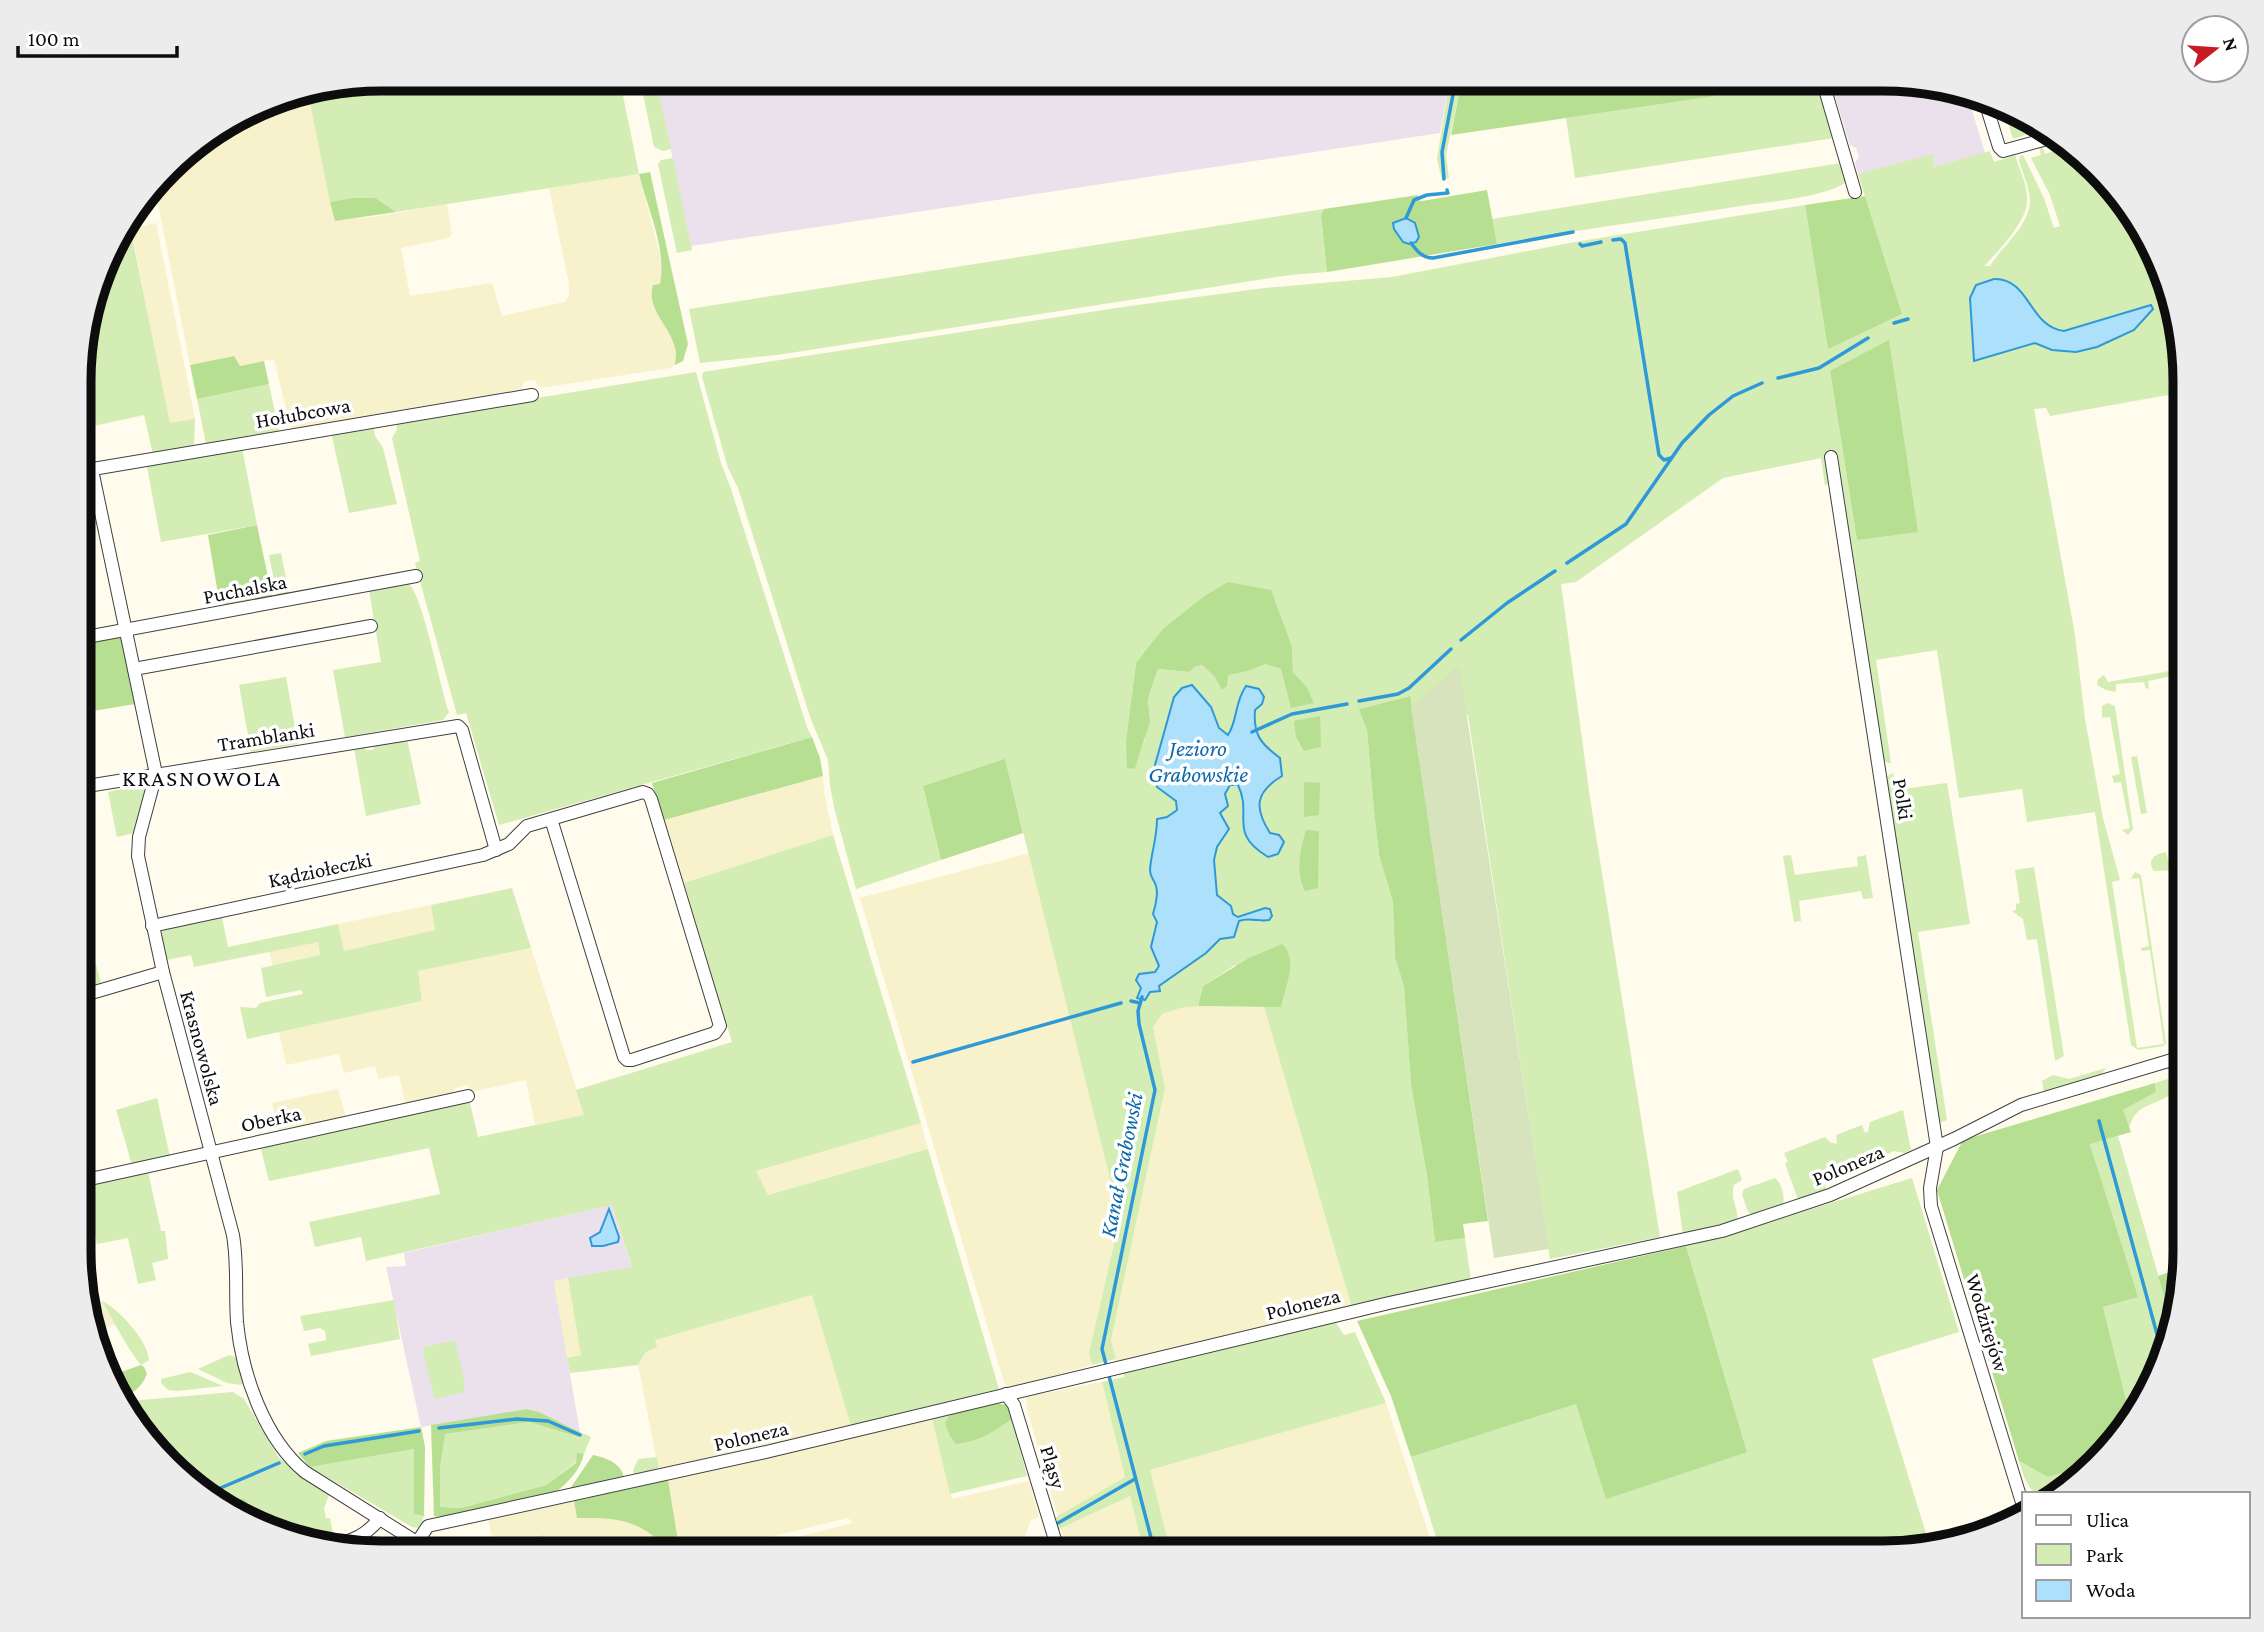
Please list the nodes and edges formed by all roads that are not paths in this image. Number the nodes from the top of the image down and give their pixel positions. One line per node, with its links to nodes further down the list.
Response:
1 (1826, 91): 4 (street)
2 (1988, 111): 3 (street)
3 (2044, 140)
4 (1855, 192)
5 (532, 395): 7 (street, Hołubcowa)
6 (1831, 457): 23 (street, Polki)
7 (91, 470)
8 (91, 487): 11 (street, Krasnowolska)
9 (416, 576): 11 (street, Puchalska)
10 (371, 626): 13 (street)
11 (126, 631): 12 (street, Puchalska); 13 (street, Krasnowolska)
12 (91, 636)
13 (134, 669): 14 (street, Krasnowolska)
14 (156, 774): 15 (street, Tramblanki); 17 (street, Tramblanki); 18 (street, Krasnowolska)
15 (91, 785)
16 (551, 818): 16 (street); 17 (street)
17 (496, 850): 18 (street, Kądziołeczki)
18 (152, 926): 19 (street, Krasnowolska)
19 (163, 972): 20 (street); 24 (street, Krasnowolska)
20 (91, 993)
21 (2173, 1060): 23 (street, Poloneza)
22 (468, 1096): 24 (street, Oberka)
23 (1937, 1146): 26 (street, Poloneza); 27 (street, Wodzirejów)
24 (210, 1152): 25 (street, Oberka); 28 (street, Krasnowolska)
25 (91, 1179)
26 (1006, 1394): 30 (street, Poloneza); 31 (street, Pląsy)
27 (2022, 1502)
28 (380, 1518): 29 (street); 30 (street, Krasnowolska)
29 (354, 1540)
30 (418, 1541)
31 (1055, 1541)

